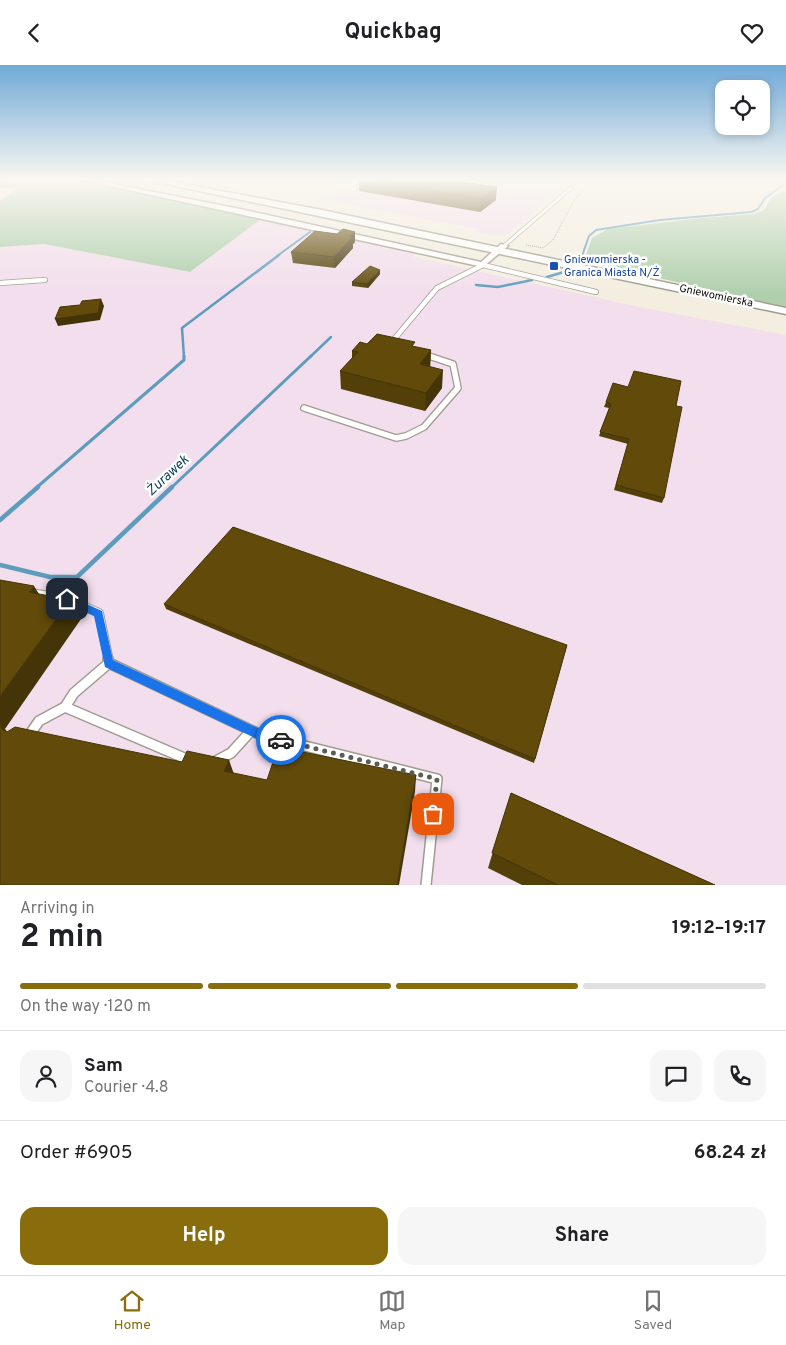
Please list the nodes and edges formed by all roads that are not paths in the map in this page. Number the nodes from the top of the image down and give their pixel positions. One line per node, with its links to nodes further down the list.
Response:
1 (269, 217): 6 (street)
2 (350, 217): 5 (street, Gniewomierska)
3 (361, 217): 5 (street, Gniewomierska)
4 (537, 217): 5 (lane)
5 (503, 246): 6 (street); 10 (street, Gniewomierska)
6 (483, 265): 9 (lane); 11 (lane)
7 (45, 280): 8 (lane)
8 (0, 283)
9 (596, 292)
10 (786, 311)
11 (399, 346)
12 (417, 352): 13 (lane)
13 (304, 408)
14 (19, 591): 15 (lane)
15 (109, 663): 16 (lane); 17 (lane)
16 (65, 707): 17 (lane); 18 (lane)
17 (251, 731): 19 (lane)
18 (23, 744)
19 (426, 885)

